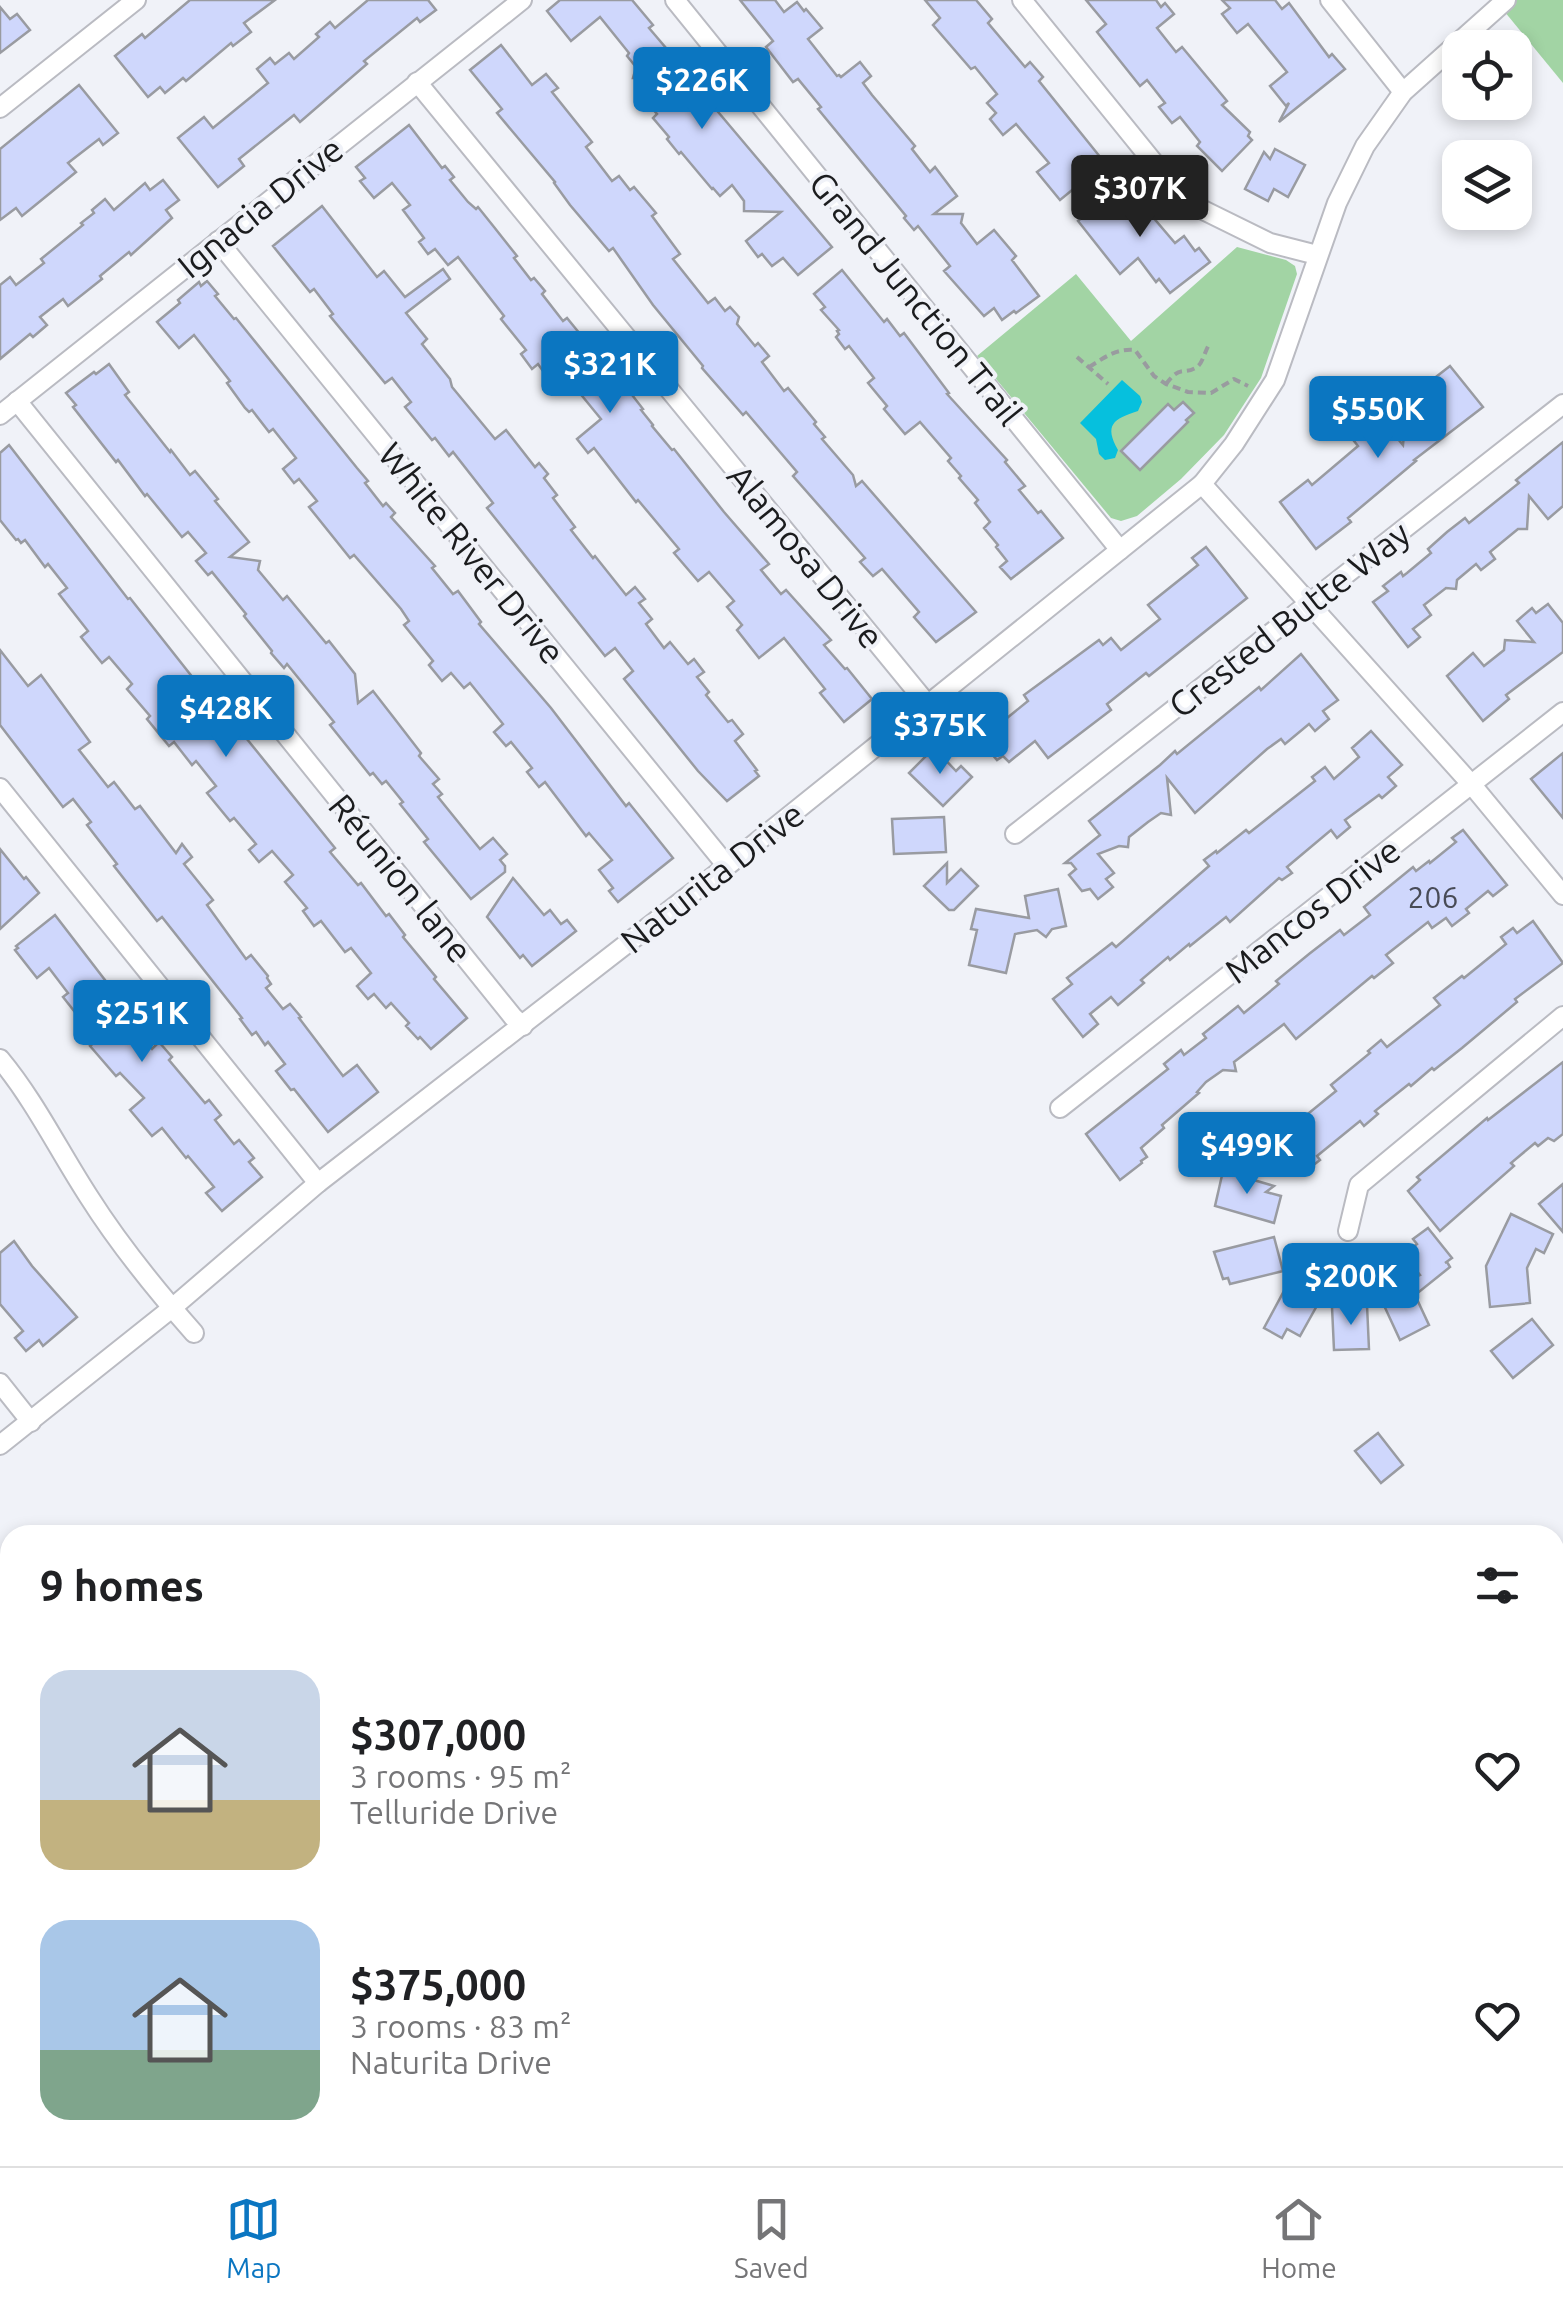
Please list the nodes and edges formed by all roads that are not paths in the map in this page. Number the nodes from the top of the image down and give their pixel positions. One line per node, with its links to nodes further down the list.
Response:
1 (136, 0): 9 (street)
2 (522, 0): 7 (street, Ignacia Drive)
3 (675, 0): 16 (street, Grand Junction Trail)
4 (1022, 0): 11 (street)
5 (1330, 0): 8 (street)
6 (1506, 0): 8 (street, Naturita Drive)
7 (417, 82): 10 (street, Ignacia Drive); 18 (street, Alamosa Drive)
8 (1402, 92): 11 (street, Naturita Drive)
9 (0, 108)
10 (218, 240): 12 (street, Ignacia Drive); 23 (street, White River Drive)
11 (1317, 255): 15 (street, Naturita Drive)
12 (17, 402): 14 (street, Ignacia Drive); 26 (street, Réunion lane)
13 (1563, 404): 17 (street, Crested Butte Way)
14 (0, 415)
15 (1202, 484): 16 (street, Naturita Drive); 17 (street)
16 (1120, 550): 18 (street, Naturita Drive)
17 (1308, 604): 20 (street); 22 (street, Crested Butte Way)
18 (928, 705): 23 (street, Naturita Drive)
19 (1563, 712): 20 (street, Mancos Drive)
20 (1472, 784): 24 (street); 28 (street, Mancos Drive)
21 (0, 788): 29 (street)
22 (1015, 834)
23 (726, 866): 26 (street, Naturita Drive)
24 (1563, 895)
25 (1563, 1016): 30 (street)
26 (523, 1026): 29 (street, Naturita Drive)
27 (0, 1059): 31 (street)
28 (1060, 1108)
29 (318, 1183): 31 (street, Naturita Drive)
30 (1348, 1231)
31 (172, 1308): 32 (street); 34 (street, Naturita Drive)
32 (194, 1334)
33 (0, 1383): 34 (street)
34 (31, 1422): 35 (street, Naturita Drive)
35 (0, 1445)

